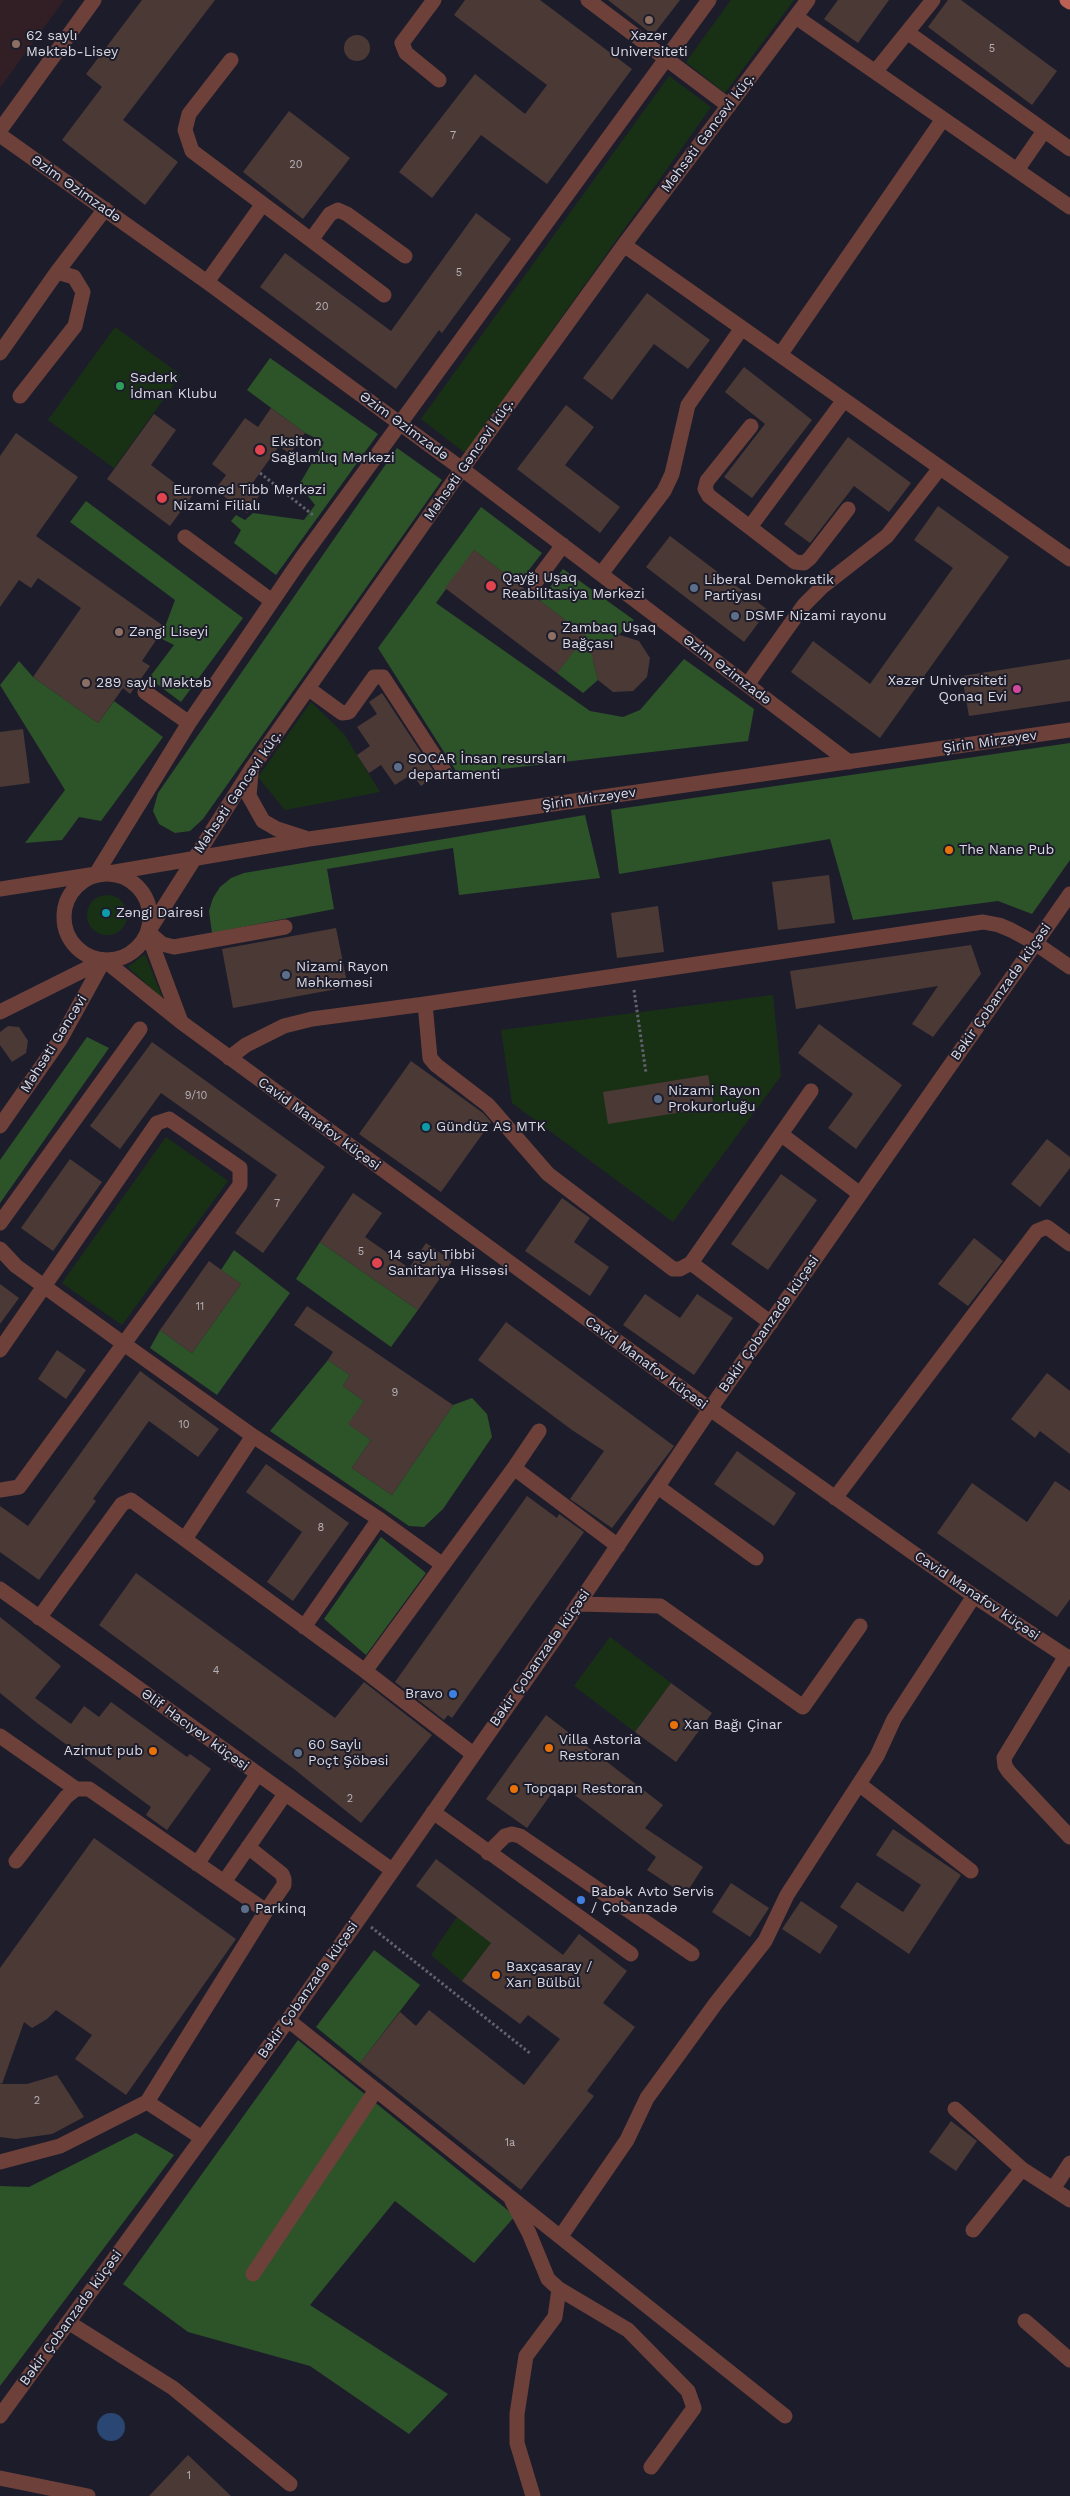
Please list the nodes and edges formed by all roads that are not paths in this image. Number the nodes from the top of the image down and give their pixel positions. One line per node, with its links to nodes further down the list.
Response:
1 (94, 0): 17 (street)
2 (434, 0): 14 (street)
3 (588, 0): 11 (street)
4 (709, 0): 11 (street)
5 (808, 0): 9 (street, Məhsəti Gəncəvi küç.)
6 (933, 0): 10 (street)
7 (1067, 0): 8 (main road)
8 (1070, 2)
9 (796, 17): 13 (street); 15 (street, Məhsəti Gəncəvi küç.)
10 (907, 32): 13 (street); 18 (street)
11 (666, 58): 15 (street); 36 (street)
12 (230, 60): 22 (street)
13 (875, 72): 16 (street)
14 (439, 80)
15 (729, 106): 26 (street, Məhsəti Gəncəvi küç.)
16 (943, 119): 21 (street); 33 (street)
17 (0, 130)
18 (1044, 131): 20 (street); 21 (street)
19 (0, 135): 24 (street, Əzim Əzimzadə)
20 (1070, 149)
21 (1017, 170): 23 (street)
22 (262, 205): 25 (street); 29 (street)
23 (1070, 207)
24 (105, 209): 28 (street); 29 (street, Əzim Əzimzadə)
25 (311, 240): 27 (street); 30 (street)
26 (624, 245): 31 (street); 39 (street, Məhsəti Gəncəvi küç.)
27 (405, 256)
28 (57, 272): 32 (street); 34 (street)
29 (207, 282): 36 (street, Əzim Əzimzadə)
30 (384, 294)
31 (742, 328): 33 (street); 45 (street)
32 (0, 353)
33 (780, 355): 35 (street)
34 (20, 396)
35 (844, 400): 38 (street); 41 (street)
36 (399, 423): 39 (street, Əzim Əzimzadə); 47 (street)
37 (750, 426): 41 (street)
38 (940, 468): 44 (street); 48 (street)
39 (462, 469): 43 (street, Əzim Əzimzadə); 49 (street, Məhsəti Gəncəvi küç.)
40 (848, 510): 41 (street)
41 (750, 527)
42 (185, 537): 47 (street)
43 (563, 545): 45 (street, Əzim Əzimzadə); 46 (street)
44 (1070, 559)
45 (601, 574): 48 (street, Əzim Əzimzadə)
46 (534, 584)
47 (272, 601): 51 (street)
48 (747, 685): 53 (street, Əzim Əzimzadə)
49 (309, 689): 54 (street, Məhsəti Gəncəvi küç.); 55 (street)
50 (145, 692): 51 (street)
51 (189, 723): 58 (street)
52 (1070, 730): 53 (street, Şirin Mirzəyev)
53 (849, 762): 56 (street, Şirin Mirzəyev)
54 (252, 768): 56 (street); 57 (street, Məhsəti Gəncəvi küç.)
55 (445, 772)
56 (309, 839): 57 (street, Şirin Mirzəyev)
57 (192, 860): 58 (street, Şirin Mirzəyev); 62 (street, Məhsəti Gəncəvi küç.)
58 (103, 874): 59 (street, Şirin Mirzəyev); 62 (street); 64 (street)
59 (0, 889)
60 (1070, 894): 63 (street, Bəkir Çobanzadə küçəsi)
61 (285, 927): 62 (street)
62 (148, 932): 64 (street); 68 (street)
63 (1035, 943): 65 (street); 66 (street); 74 (street, Bəkir Çobanzadə küçəsi)
64 (104, 960): 67 (street); 68 (street, Cavid Manafov küçəsi); 72 (street, Məhsəti Gəncəvi)
65 (1070, 967)
66 (425, 1004): 70 (street); 78 (street)
67 (0, 1012)
68 (181, 1022): 70 (street, Cavid Manafov küçəsi)
69 (140, 1029): 75 (street)
70 (229, 1058): 83 (street, Cavid Manafov küçəsi)
71 (812, 1090): 73 (street)
72 (0, 1126)
73 (782, 1135): 74 (street); 78 (street)
74 (860, 1194): 80 (street, Bəkir Çobanzadə küçəsi)
75 (0, 1223)
76 (1070, 1244): 89 (street)
77 (0, 1249): 79 (street)
78 (691, 1263): 80 (street)
79 (43, 1286): 81 (street); 81 (street); 82 (street)
80 (771, 1322): 83 (street, Bəkir Çobanzadə küçəsi)
81 (124, 1344): 85 (street); 88 (street)
82 (0, 1350)
83 (710, 1409): 87 (street, Bəkir Çobanzadə küçəsi); 89 (street, Cavid Manafov küçəsi)
84 (539, 1431): 86 (street)
85 (253, 1436): 90 (street); 91 (street)
86 (514, 1468): 92 (street); 94 (street)
87 (658, 1487): 92 (street, Bəkir Çobanzadə küçəsi); 93 (street)
88 (0, 1490)
89 (835, 1498): 96 (street, Cavid Manafov küçəsi)
90 (379, 1520): 94 (street); 99 (street)
91 (184, 1539): 98 (street); 99 (street)
92 (618, 1546): 97 (street, Bəkir Çobanzadə küçəsi)
93 (756, 1558)
94 (443, 1565): 102 (street)
95 (0, 1589): 98 (street, Əlif Hacıyev küçəsi)
96 (974, 1596): 101 (street, Cavid Manafov küçəsi); 106 (street)
97 (578, 1604): 100 (street); 104 (street, Bəkir Çobanzadə küçəsi)
98 (39, 1618): 105 (street, Əlif Hacıyev küçəsi)
99 (304, 1626): 102 (street)
100 (860, 1626)
101 (1068, 1657): 110 (street)
102 (365, 1671): 104 (street)
103 (0, 1736): 107 (street)
104 (473, 1754): 109 (street, Bəkir Çobanzadə küçəsi)
105 (257, 1775): 108 (street, Əlif Hacıyev küçəsi); 114 (street)
106 (859, 1784): 116 (street); 133 (street)
107 (76, 1790): 113 (street); 114 (street)
108 (285, 1794): 111 (street); 115 (street, Əlif Hacıyev küçəsi)
109 (433, 1812): 112 (street); 115 (street, Bəkir Çobanzadə küçəsi)
110 (1070, 1837)
111 (248, 1847): 117 (street); 118 (street)
112 (488, 1853): 119 (street); 120 (street)
113 (16, 1861)
114 (197, 1864): 117 (street)
115 (392, 1870): 121 (street, Bəkir Çobanzadə küçəsi)
116 (971, 1871)
117 (224, 1882): 118 (street)
118 (266, 1912): 123 (street)
119 (631, 1954)
120 (692, 1954)
121 (288, 2020): 122 (street); 125 (street, Bəkir Çobanzadə küçəsi)
122 (376, 2090): 130 (street); 134 (street)
123 (147, 2102): 125 (street); 126 (street)
124 (955, 2109): 128 (street)
125 (202, 2138): 137 (street, Bəkir Çobanzadə küçəsi)
126 (0, 2162)
127 (1070, 2163): 129 (street)
128 (1022, 2169): 129 (street); 132 (street)
129 (1053, 2189): 131 (street)
130 (510, 2195): 133 (street); 135 (street)
131 (1070, 2200)
132 (972, 2230)
133 (561, 2236): 140 (street)
134 (253, 2274)
135 (559, 2289): 141 (street); 145 (street)
136 (1025, 2321): 138 (street)
137 (68, 2322): 139 (street, Bəkir Çobanzadə küçəsi); 143 (street)
138 (1070, 2360)
139 (0, 2416)
140 (785, 2416)
141 (651, 2467)
142 (0, 2478): 144 (street)
143 (290, 2484)
144 (88, 2496)
145 (533, 2496)

